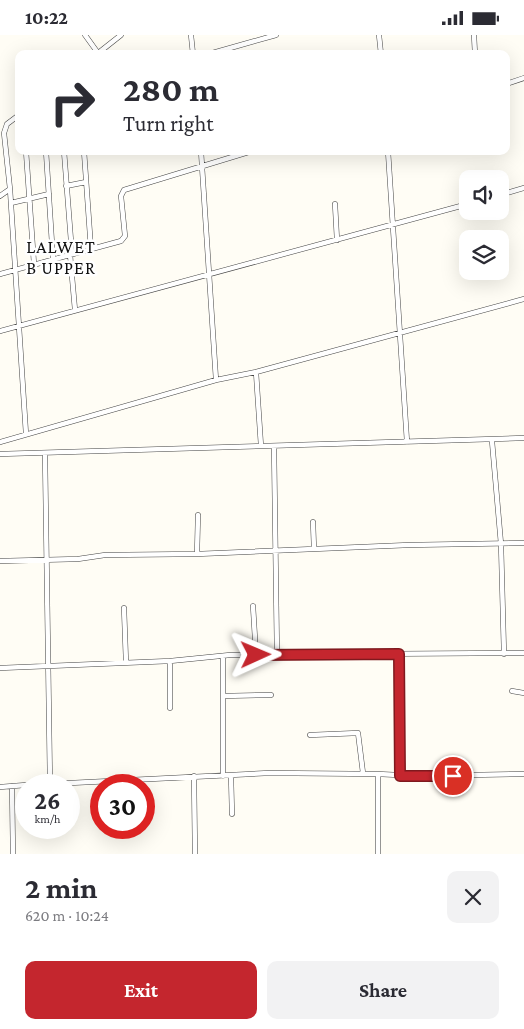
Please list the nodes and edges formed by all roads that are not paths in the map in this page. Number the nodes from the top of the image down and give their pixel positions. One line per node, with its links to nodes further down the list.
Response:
1 (85, 35): 7 (street)
2 (121, 35): 8 (street)
3 (191, 35): 9 (street)
4 (276, 35): 10 (street)
5 (379, 35): 11 (street)
6 (474, 35): 12 (street)
7 (96, 50)
8 (102, 50)
9 (193, 50)
10 (223, 50)
11 (381, 50)
12 (475, 50)
13 (524, 78): 14 (street)
14 (510, 82)
15 (15, 118): 27 (street)
16 (26, 155): 31 (street)
17 (46, 155): 29 (street)
18 (64, 155): 25 (street)
19 (84, 155): 24 (street)
20 (201, 155): 23 (street)
21 (239, 155): 23 (street)
22 (388, 155): 35 (street)
23 (202, 166): 37 (street); 43 (street)
24 (86, 182): 25 (street); 37 (street)
25 (66, 186): 38 (street)
26 (524, 188): 28 (street)
27 (10, 189): 30 (street); 32 (street)
28 (509, 192)
29 (48, 194): 31 (street); 39 (street)
30 (0, 196)
31 (30, 199): 32 (street); 40 (street)
32 (11, 203): 41 (street)
33 (335, 204): 36 (street)
34 (459, 207): 35 (street)
35 (394, 225): 36 (street); 48 (street)
36 (337, 240): 43 (street)
37 (91, 249): 38 (street)
38 (71, 254): 39 (street); 45 (street)
39 (53, 259): 40 (street)
40 (34, 264): 41 (street)
41 (14, 269): 42 (street); 46 (street)
42 (0, 274)
43 (208, 274): 45 (street); 50 (street)
44 (524, 299): 48 (street)
45 (75, 310): 46 (street)
46 (18, 326): 47 (street); 51 (street)
47 (0, 331)
48 (400, 333): 49 (street); 55 (street)
49 (256, 372): 50 (street); 56 (street)
50 (216, 380): 51 (street)
51 (26, 434): 54 (street)
52 (524, 438): 53 (street)
53 (492, 441): 55 (street); 63 (street)
54 (0, 442)
55 (407, 442): 57 (street)
56 (261, 446): 57 (street); 59 (street)
57 (274, 446): 65 (street)
58 (0, 454): 59 (street)
59 (45, 455): 67 (street)
60 (198, 515): 66 (street)
61 (313, 522): 64 (street)
62 (524, 543): 63 (street)
63 (501, 544): 64 (street); 73 (street)
64 (314, 549): 65 (street)
65 (275, 550): 66 (street); 75 (street)
66 (197, 554): 67 (street)
67 (46, 560): 68 (street); 79 (street)
68 (0, 561)
69 (253, 606): 74 (street)
70 (124, 607): 78 (street)
71 (524, 653): 73 (street)
72 (399, 654): 73 (street); 75 (street); 94 (street)
73 (504, 654)
74 (256, 655): 75 (street); 76 (street)
75 (277, 655)
76 (223, 656): 77 (street); 84 (street)
77 (170, 661): 78 (street); 85 (street)
78 (126, 662): 79 (street)
79 (48, 665): 80 (street); 89 (street)
80 (0, 669)
81 (512, 691): 82 (street)
82 (524, 693)
83 (271, 695): 84 (street)
84 (223, 696): 92 (street)
85 (170, 708)
86 (310, 735): 87 (street)
87 (363, 773): 88 (street); 93 (street)
88 (378, 773): 94 (street); 102 (street)
89 (50, 774)
90 (524, 774): 94 (street)
91 (194, 776): 92 (street); 95 (street); 101 (street)
92 (223, 776): 93 (street)
93 (230, 776): 99 (street)
94 (400, 776)
95 (80, 782)
96 (12, 786): 97 (street); 98 (street); 100 (street)
97 (15, 786)
98 (0, 787)
99 (232, 814)
100 (13, 854)
101 (195, 854)
102 (378, 854)

